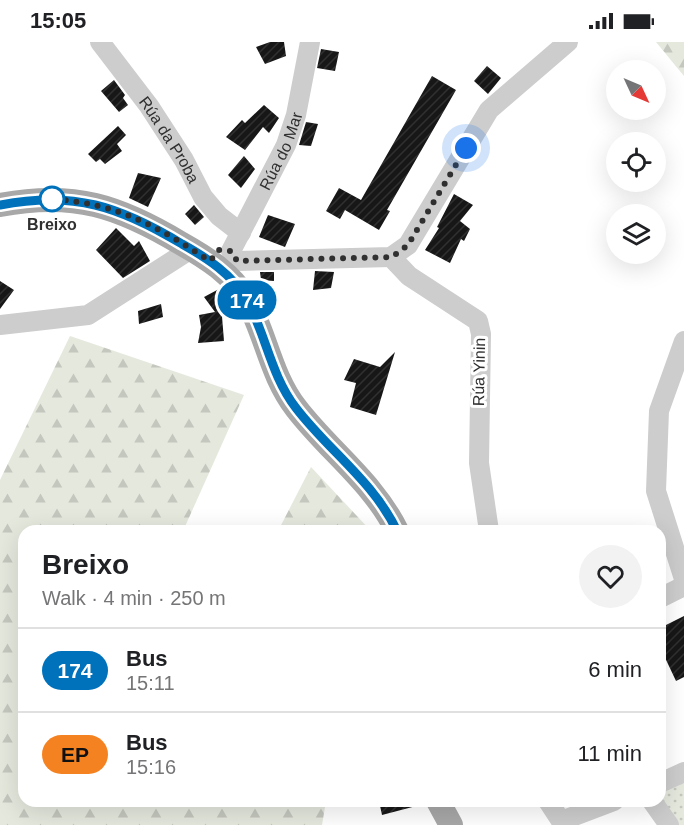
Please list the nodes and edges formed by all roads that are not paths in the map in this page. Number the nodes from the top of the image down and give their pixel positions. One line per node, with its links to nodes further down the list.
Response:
1 (100, 42): 5 (street, Rúa da Proba)
2 (310, 42): 5 (street, Rúa do Mar)
3 (568, 42): 6 (street)
4 (0, 205): 7 (main road)
5 (241, 233): 7 (street, Rúa do Mar)
6 (392, 257): 7 (street); 11 (street, Rúa Yinin)
7 (219, 259): 8 (street); 10 (main road)
8 (0, 325)
9 (684, 341): 12 (street)
10 (393, 525)
11 (488, 525)
12 (684, 579)
13 (684, 586): 14 (street)
14 (666, 595)
15 (684, 772): 16 (street)
16 (666, 780)
17 (441, 807): 21 (main road)
18 (552, 807): 19 (street)
19 (598, 807)
20 (656, 807): 22 (street)
21 (451, 825)
22 (669, 825)

